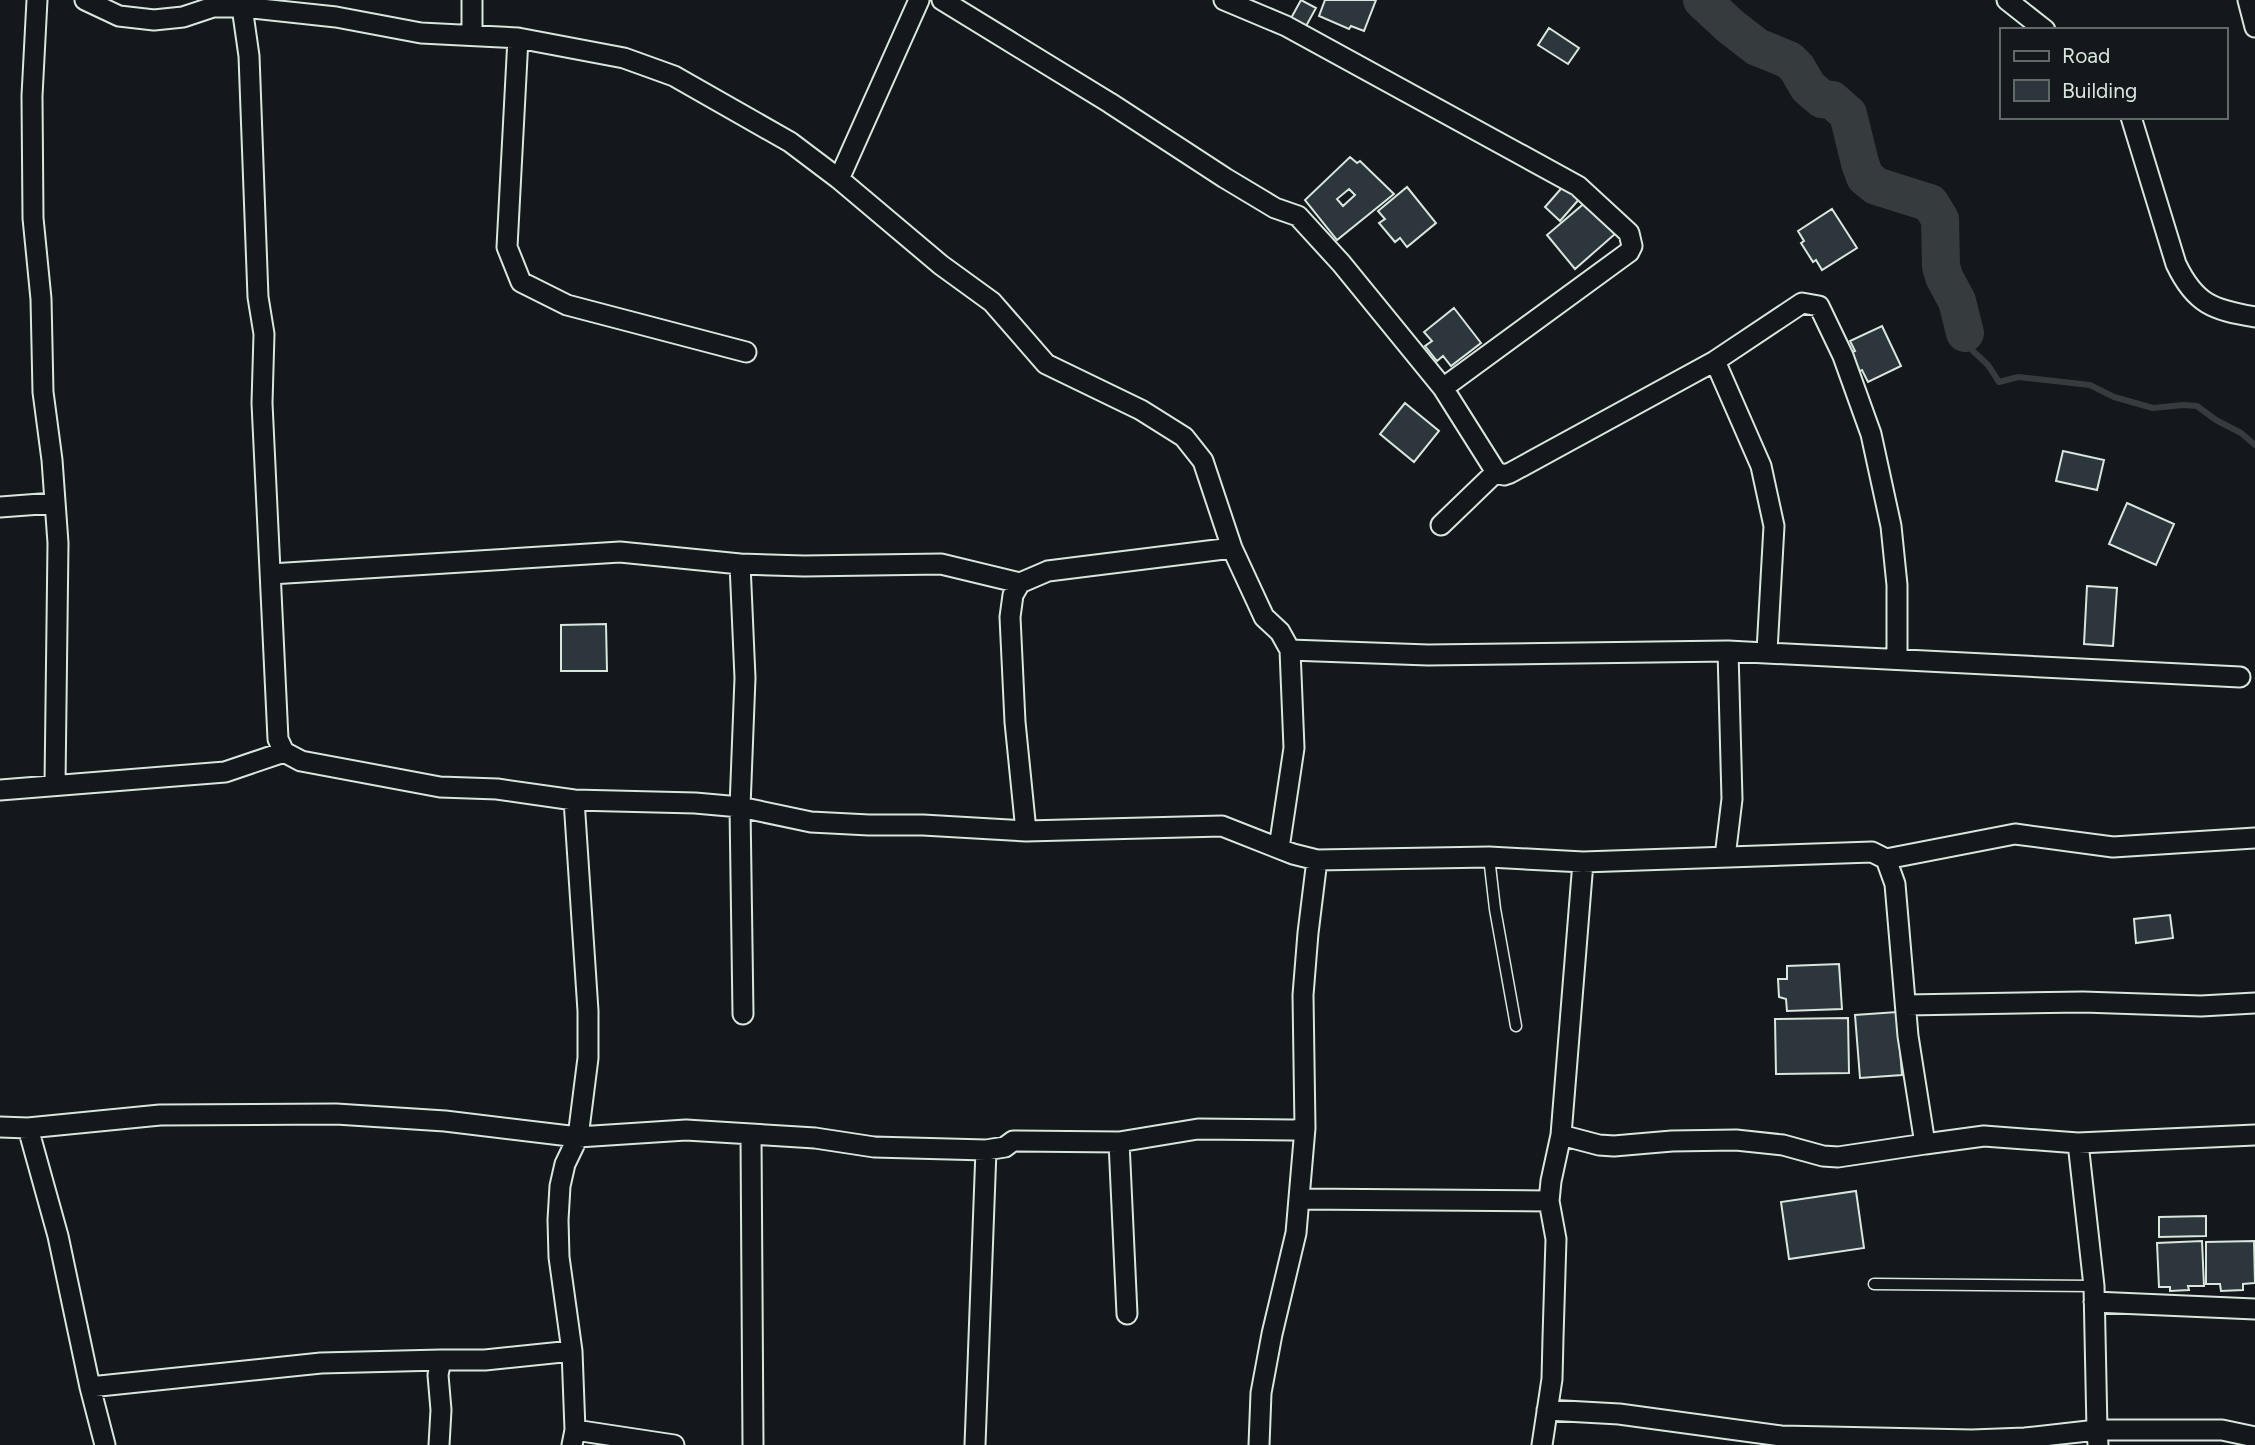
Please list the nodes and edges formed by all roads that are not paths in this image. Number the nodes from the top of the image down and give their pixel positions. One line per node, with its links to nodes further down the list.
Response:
1 (37, 0): 21 (street)
2 (85, 0): 9 (street)
3 (472, 0): 12 (street)
4 (919, 0): 15 (street)
5 (942, 0): 19 (street)
6 (1224, 0): 19 (street)
7 (2007, 0): 11 (street)
8 (2248, 0): 10 (street)
9 (241, 4): 12 (street); 26 (street)
10 (2255, 27)
11 (2042, 28)
12 (472, 35): 13 (street)
13 (518, 38): 15 (street); 17 (street)
14 (2132, 119): 16 (street)
15 (839, 179): 24 (street)
16 (2255, 317)
17 (746, 352)
18 (1715, 361): 20 (street); 30 (street); 31 (street)
19 (1443, 388): 20 (street)
20 (1496, 472): 23 (street)
21 (54, 503): 22 (street); 34 (street)
22 (0, 507)
23 (1441, 525)
24 (1233, 548): 27 (street); 28 (street)
25 (740, 565): 26 (street); 27 (street); 37 (street)
26 (271, 574): 33 (street)
27 (1020, 583): 38 (street)
28 (1290, 650): 29 (street); 40 (street)
29 (1728, 651): 30 (street); 42 (street)
30 (1767, 651): 31 (street)
31 (1897, 659): 32 (street)
32 (2239, 677)
33 (284, 752): 34 (street); 36 (street)
34 (55, 785): 35 (street)
35 (0, 790)
36 (573, 800): 37 (street); 56 (street)
37 (740, 807): 38 (street); 48 (street)
38 (1026, 831): 40 (street)
39 (2255, 838): 43 (street)
40 (1279, 848): 44 (street)
41 (1489, 857): 44 (street); 45 (street); 49 (lane)
42 (1725, 857): 43 (street); 45 (street)
43 (1886, 859): 47 (street)
44 (1317, 860): 52 (street)
45 (1583, 862): 54 (street)
46 (2255, 1003): 47 (street)
47 (1906, 1005): 59 (street)
48 (743, 1014)
49 (1516, 1026)
50 (0, 1127): 51 (street)
51 (28, 1128): 56 (street); 69 (street)
52 (1305, 1128): 57 (street); 61 (street)
53 (751, 1135): 56 (street); 60 (street); 78 (street)
54 (1561, 1135): 59 (street); 62 (street)
55 (2255, 1135): 58 (street)
56 (578, 1138): 67 (street)
57 (1119, 1142): 60 (street); 66 (street)
58 (2078, 1143): 59 (street); 64 (street)
59 (1925, 1144)
60 (986, 1150): 79 (street)
61 (1299, 1199): 62 (street); 80 (street)
62 (1549, 1201): 70 (street)
63 (1874, 1284): 64 (lane)
64 (2094, 1294): 65 (street); 72 (street)
65 (2255, 1309)
66 (1127, 1314)
67 (572, 1351): 68 (street); 71 (street)
68 (441, 1360): 69 (street); 76 (street)
69 (90, 1387): 75 (street)
70 (1547, 1410): 74 (street); 81 (street)
71 (573, 1437): 77 (street)
72 (2097, 1437): 73 (street); 74 (street)
73 (2255, 1437)
74 (1972, 1442)
75 (105, 1445)
76 (439, 1445)
77 (674, 1445)
78 (753, 1445)
79 (975, 1445)
80 (1259, 1445)
81 (1542, 1445)

